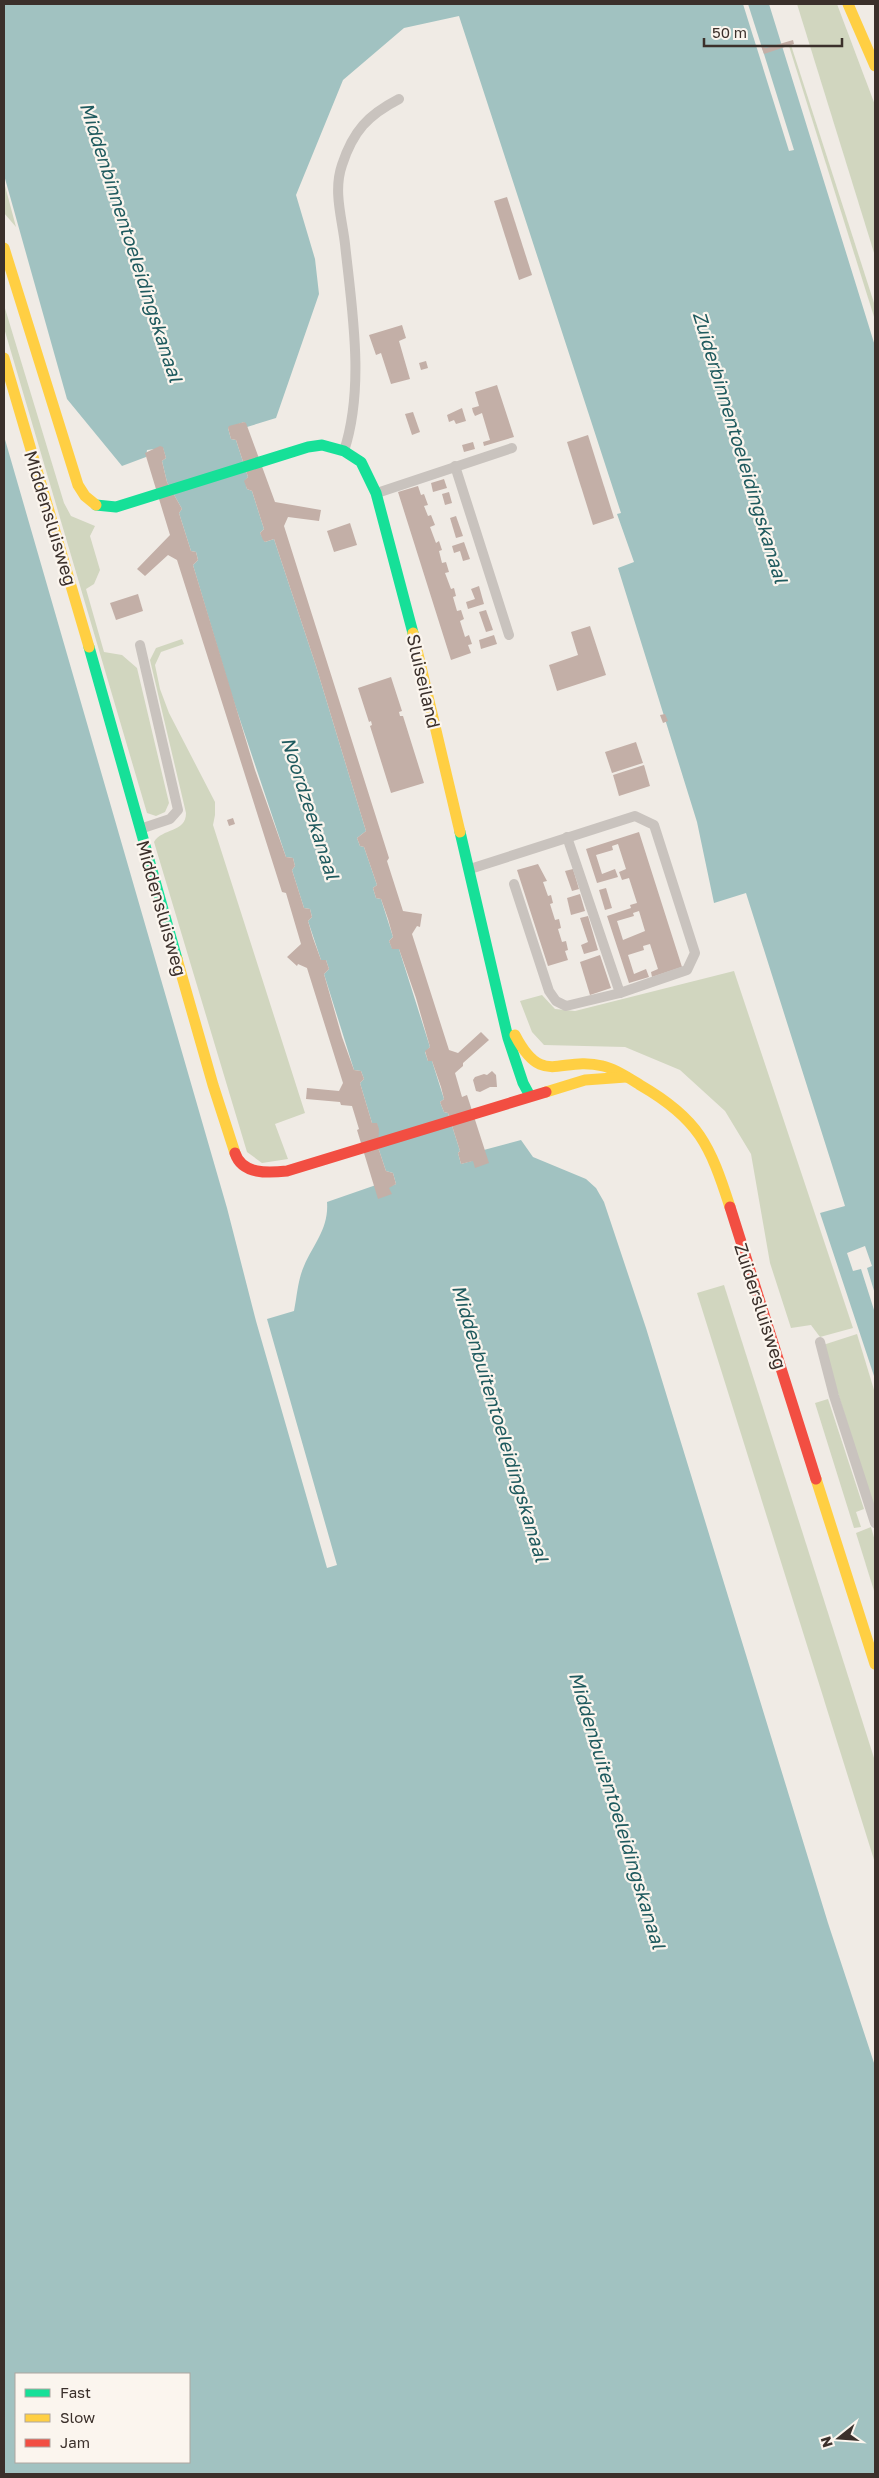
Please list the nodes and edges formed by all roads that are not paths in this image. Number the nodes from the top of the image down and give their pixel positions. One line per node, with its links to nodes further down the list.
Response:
1 (848, 4): 2 (street)
2 (875, 66)
3 (399, 98): 7 (lane)
4 (4, 248): 7 (street, Sluiseiland)
5 (4, 358): 12 (street, Middensluisweg)
6 (512, 448): 8 (lane)
7 (344, 451): 9 (street, Sluiseiland)
8 (456, 466): 9 (lane); 10 (lane)
9 (376, 493): 14 (street, Sluiseiland)
10 (509, 635)
11 (140, 645): 12 (lane)
12 (139, 829): 19 (street, Middensluisweg)
13 (568, 837): 14 (lane); 16 (lane); 16 (lane)
14 (469, 869): 17 (street, Sluiseiland)
15 (514, 884): 16 (lane)
16 (620, 993)
17 (502, 1006): 19 (street, Sluiseiland); 19 (street, Sluiseiland)
18 (626, 1077): 19 (street); 19 (street); 22 (street, Zuidersluisweg)
19 (538, 1083)
20 (820, 1342): 21 (lane)
21 (875, 1523)
22 (875, 1664)

